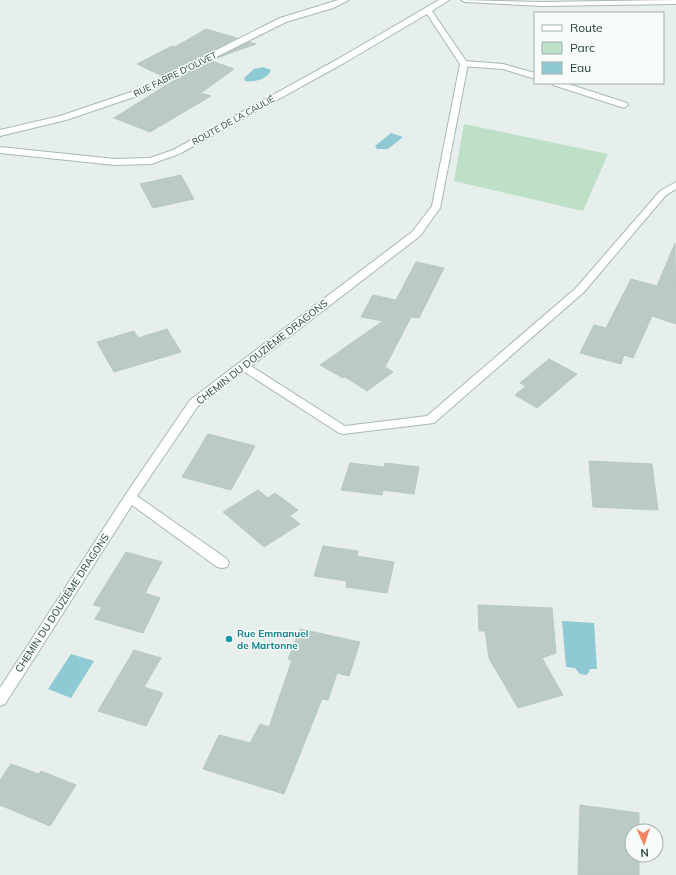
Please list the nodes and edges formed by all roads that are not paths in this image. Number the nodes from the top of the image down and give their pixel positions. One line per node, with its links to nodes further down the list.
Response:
1 (344, 0): 10 (street, RUE FABRE D'OLIVET)
2 (445, 0): 5 (street, ROUTE DE LA CAULIÉ)
3 (465, 0): 4 (street)
4 (676, 2)
5 (428, 10): 6 (street); 11 (street, ROUTE DE LA CAULIÉ)
6 (464, 64): 7 (street); 13 (street, CHEMIN DU DOUZIÈME DRAGONS)
7 (534, 76)
8 (559, 84): 9 (street)
9 (624, 105)
10 (0, 133)
11 (0, 150)
12 (676, 185): 13 (street)
13 (243, 366): 14 (street, CHEMIN DU DOUZIÈME DRAGONS)
14 (130, 497): 15 (street); 16 (street, CHEMIN DU DOUZIÈME DRAGONS)
15 (222, 563)
16 (0, 700)

